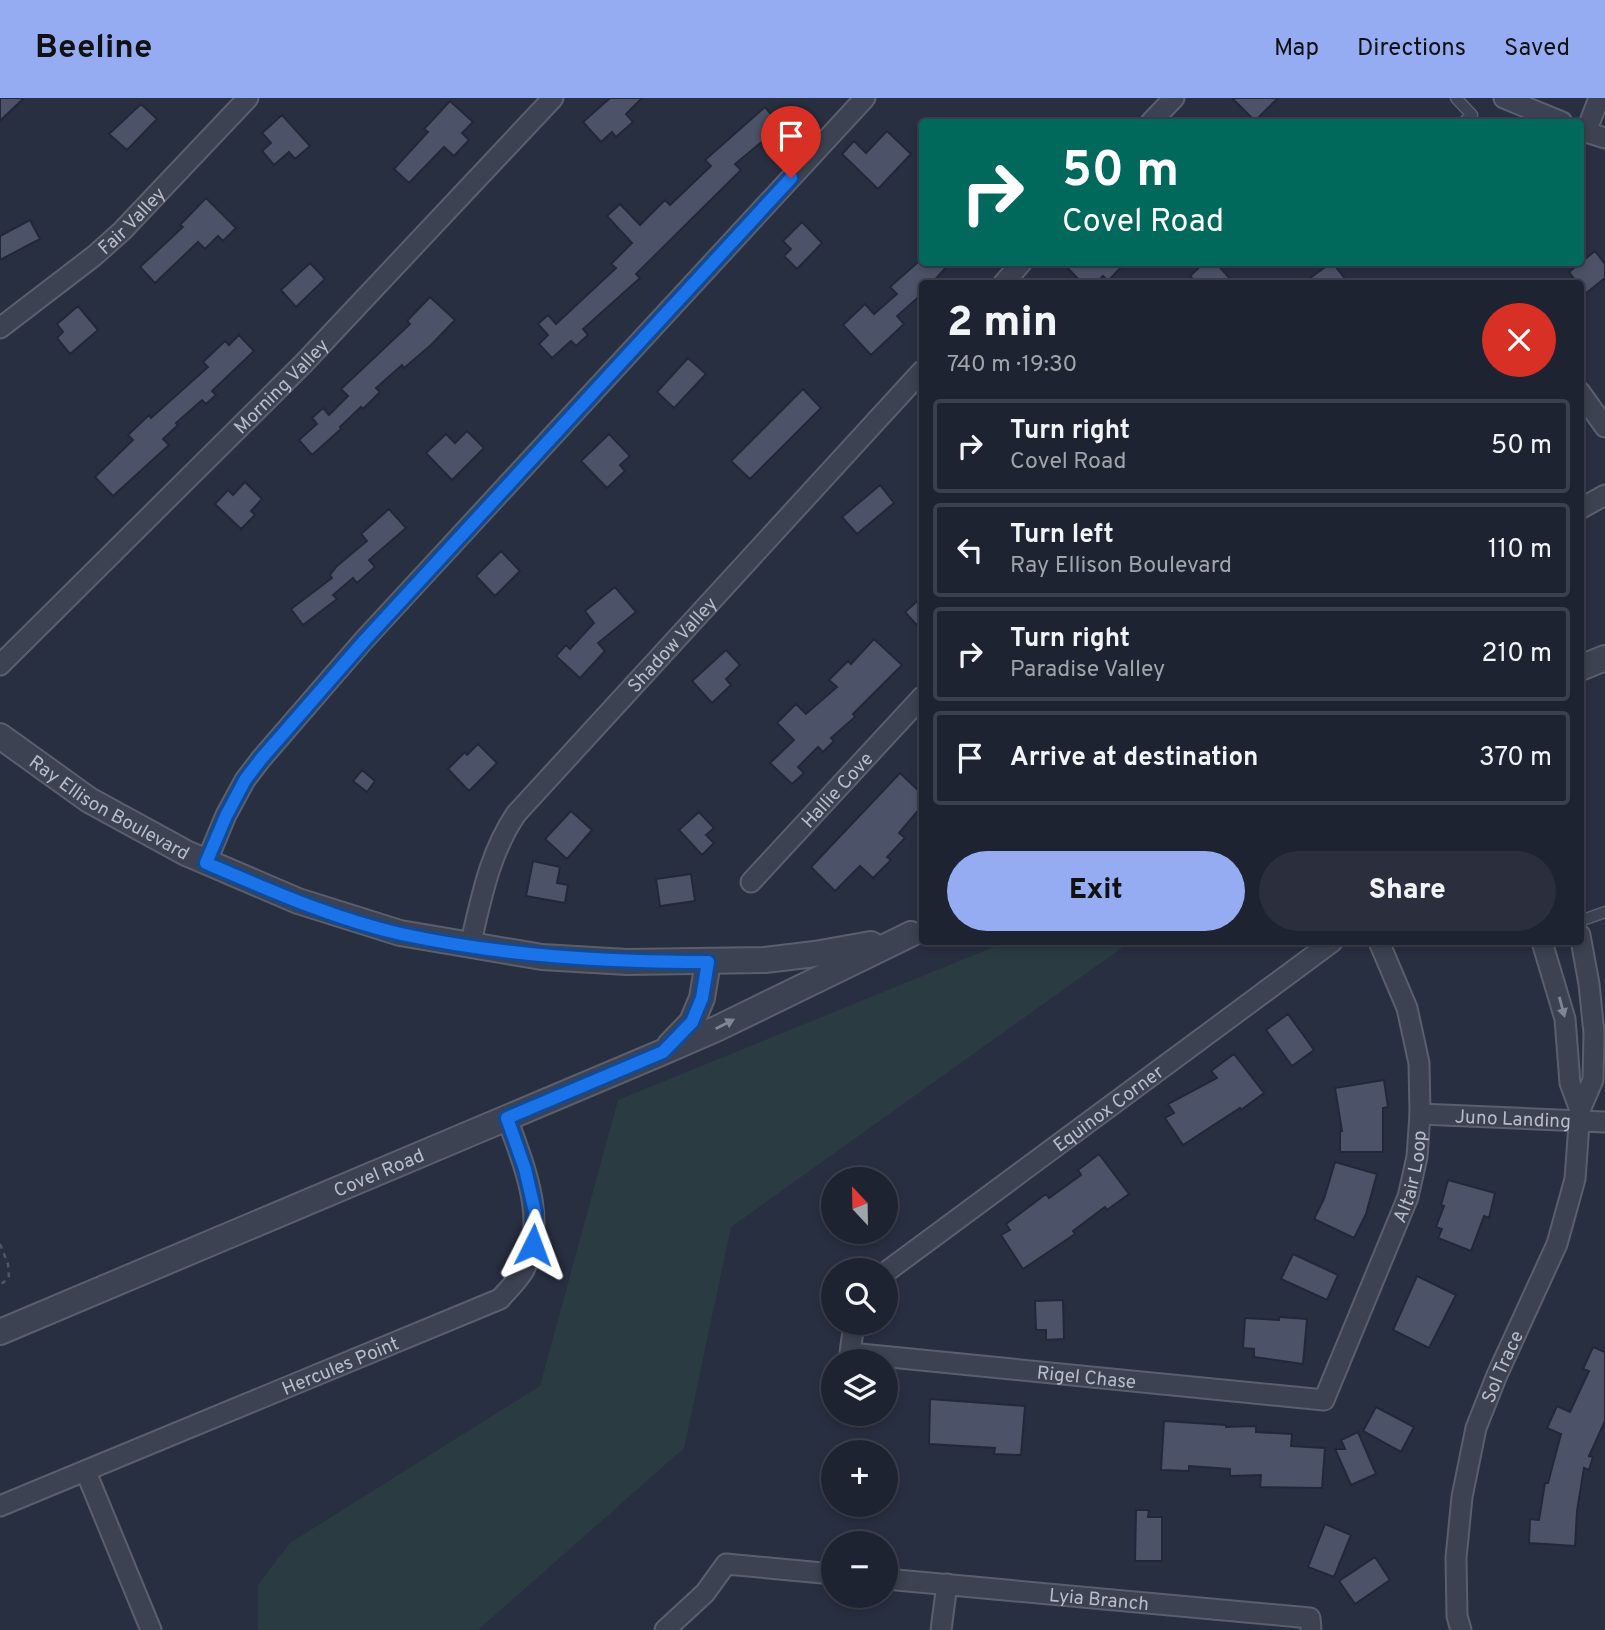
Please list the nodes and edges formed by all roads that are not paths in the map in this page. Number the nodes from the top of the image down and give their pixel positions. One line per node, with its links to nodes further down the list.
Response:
1 (248, 98): 16 (street, Fair Valley)
2 (553, 98): 23 (street, Morning Valley)
3 (865, 98): 27 (street)
4 (1174, 98): 8 (street)
5 (1456, 98): 9 (lane)
6 (1504, 98): 10 (street)
7 (1599, 98): 11 (street)
8 (1154, 119)
9 (1467, 119)
10 (1555, 119)
11 (1584, 129)
12 (1584, 131): 13 (street)
13 (1605, 138)
14 (1019, 266): 15 (street)
15 (1006, 280)
16 (0, 328)
17 (919, 374): 36 (street, Shadow Valley)
18 (1584, 398): 19 (street)
19 (1605, 427)
20 (1605, 495): 21 (street)
21 (1584, 507)
22 (1605, 658): 24 (street)
23 (0, 665)
24 (1584, 666)
25 (919, 704): 28 (street, Hallie Cove)
26 (0, 736): 27 (street, Ray Ellison Boulevard)
27 (206, 863): 36 (street, Ray Ellison Boulevard)
28 (751, 882)
29 (1605, 912): 30 (lane)
30 (1584, 920)
31 (917, 932): 37 (street, Ray Ellison Boulevard); 38 (street, one-way to 31)
32 (1328, 945): 43 (street, Equinox Corner)
33 (1380, 945): 39 (street, Altair Loop)
34 (1543, 945): 40 (street, Sol Trace, one-way to 40)
35 (1582, 945): 40 (street, Sol Trace)
36 (470, 946): 37 (street, Ray Ellison Boulevard)
37 (708, 962): 38 (street, Covel Road)
38 (663, 1052): 41 (street, Covel Road)
39 (1420, 1114): 40 (street, Juno Landing); 46 (street, Altair Loop)
40 (1580, 1115): 42 (street, Juno Landing); 56 (street, Sol Trace)
41 (507, 1118): 44 (street, Covel Road); 47 (street, Hercules Point)
42 (1605, 1122)
43 (898, 1263)
44 (0, 1332)
45 (852, 1335): 46 (street, Rigel Chase)
46 (1324, 1400)
47 (86, 1472): 48 (street, Hercules Point); 53 (street)
48 (0, 1506)
49 (821, 1573): 54 (street)
50 (898, 1580): 51 (street, Lyia Branch)
51 (947, 1584): 52 (street, Lyia Branch); 55 (street)
52 (1311, 1624)
53 (151, 1630)
54 (665, 1630)
55 (941, 1630)
56 (1461, 1630)

